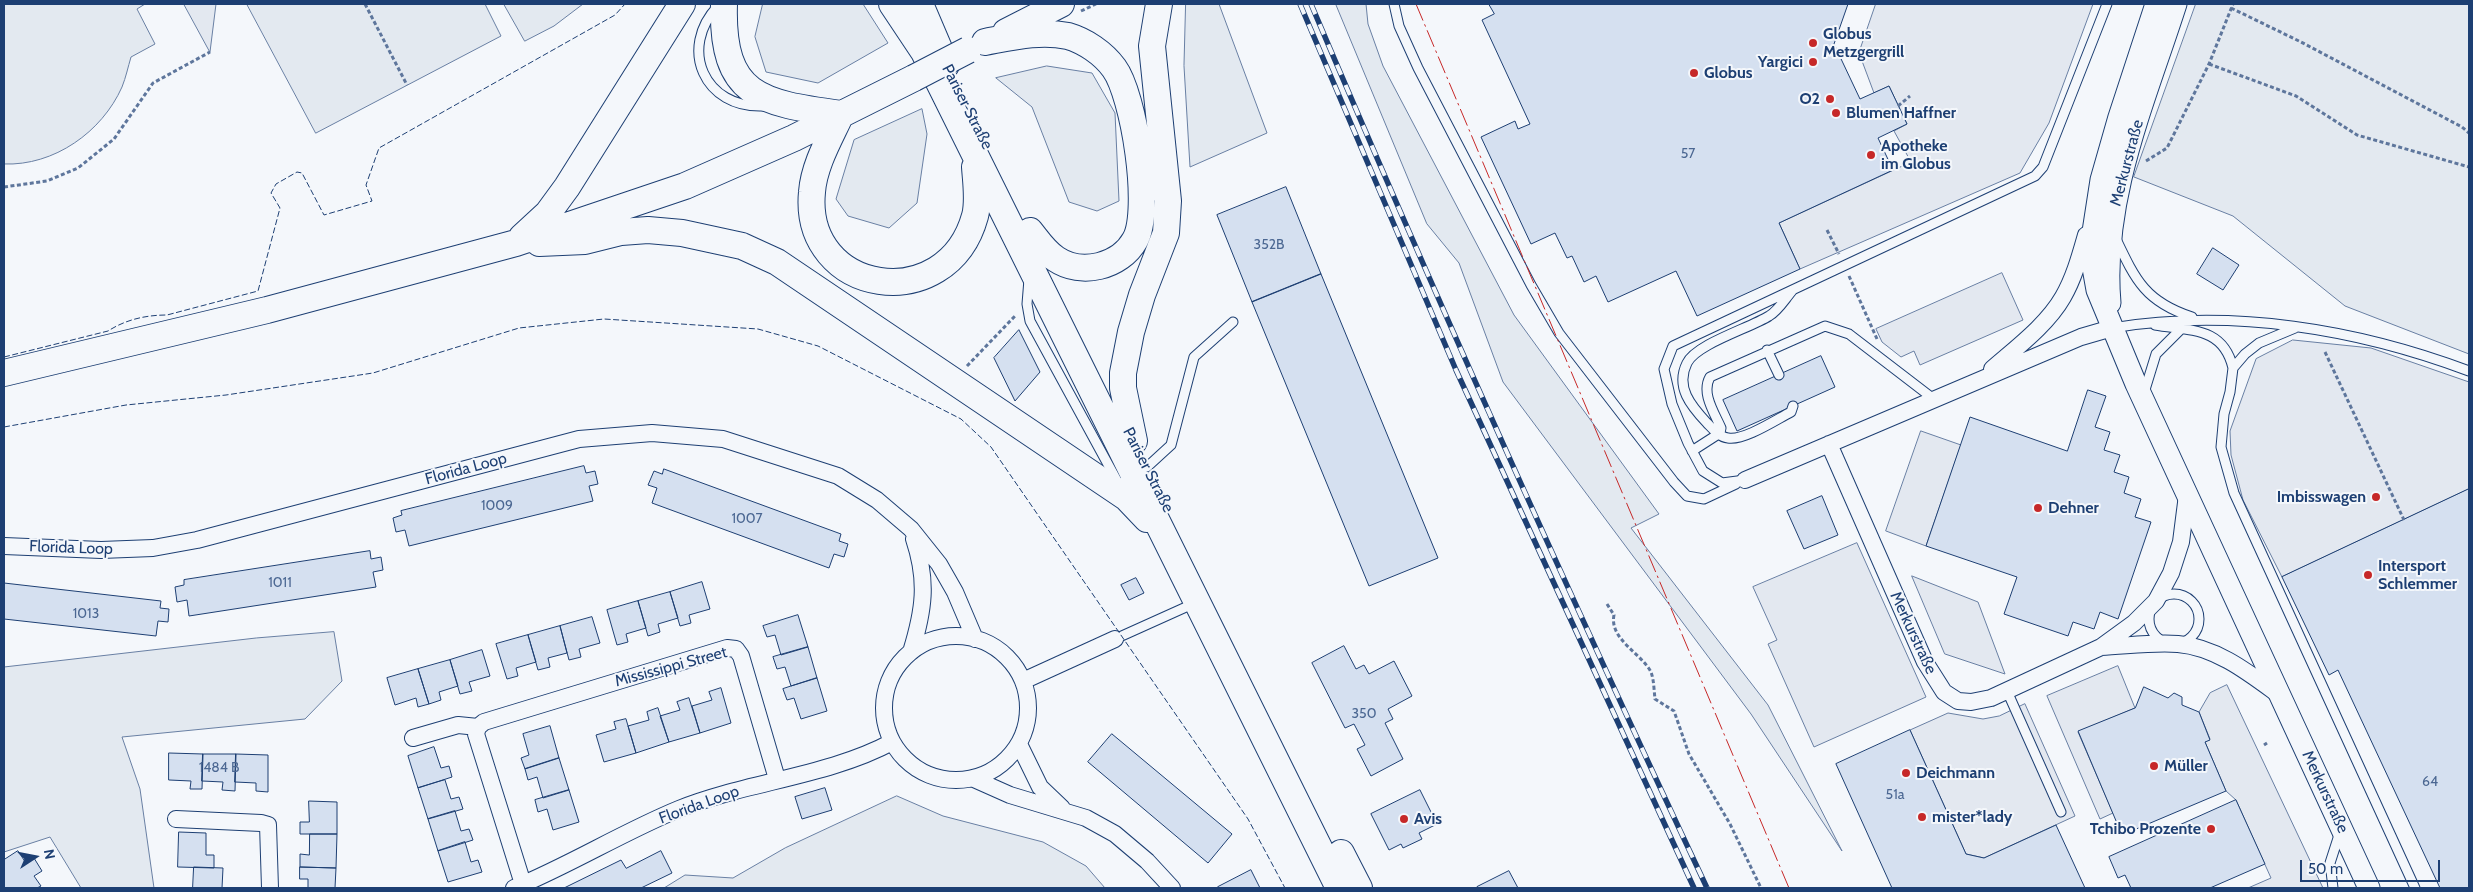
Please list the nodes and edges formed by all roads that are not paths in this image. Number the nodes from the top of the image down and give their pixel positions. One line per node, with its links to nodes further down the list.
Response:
1 (682, 4): 19 (main road)
2 (722, 4): 14 (main road)
3 (892, 4): 13 (main road)
4 (1061, 4): 11 (main road)
5 (1159, 4): 38 (main road)
6 (1394, 4): 42 (lane)
7 (2107, 4): 21 (lane)
8 (2156, 4): 16 (street, Merkurstraße)
9 (2176, 4): 16 (street, Merkurstraße)
10 (928, 11): 13 (main road)
11 (1030, 13): 12 (main road)
12 (977, 46): 14 (main road, bridge); 18 (main road)
13 (931, 51): 15 (main road, Pariser Straße); 18 (main road, Pariser Straße)
14 (841, 114): 15 (main road); 19 (main road)
15 (974, 155): 20 (main road, Pariser Straße)
16 (2111, 179): 17 (street, Merkurstraße); 25 (street, Merkurstraße); 33 (street, Merkurstraße)
17 (2111, 229): 22 (lane); 25 (street, Merkurstraße)
18 (1030, 231): 38 (main road, Pariser Straße)
19 (516, 242): 31 (main road); 44 (main road)
20 (1030, 267): 44 (lane); 47 (main road, Pariser Straße)
21 (1793, 289): 37 (lane); 40 (lane)
22 (2197, 319): 24 (lane); 27 (lane)
23 (1232, 322): 41 (lane)
24 (2142, 322): 25 (lane); 26 (lane)
25 (2112, 328): 33 (street, Merkurstraße); 34 (street, Merkurstraße)
26 (2181, 328): 29 (lane); 34 (lane)
27 (2295, 328): 29 (lane); 30 (lane)
28 (1767, 350): 32 (lane); 35 (lane); 37 (lane)
29 (2234, 368): 75 (lane)
30 (2469, 371)
31 (4, 373)
32 (1779, 375)
33 (1980, 380): 35 (street, Merkurstraße)
34 (2142, 398): 43 (street, Merkurstraße)
35 (1935, 400): 39 (street, Merkurstraße)
36 (1793, 406): 37 (lane)
37 (1718, 434): 40 (lane)
38 (1134, 441): 41 (main road, Pariser Straße)
39 (1829, 444): 42 (street, Merkurstraße); 56 (street, Merkurstraße)
40 (1692, 451): 42 (lane)
41 (1146, 467): 72 (main road, Pariser Straße)
42 (1746, 480)
43 (2187, 495): 49 (street, Merkurstraße); 57 (street, Merkurstraße)
44 (1127, 498): 47 (main road)
45 (911, 530): 46 (street, Florida Loop); 50 (street, Florida Loop); 54 (street)
46 (4, 546)
47 (1171, 550): 48 (main road, Pariser Straße)
48 (1197, 602): 51 (lane); 71 (main road, Pariser Straße)
49 (2156, 602): 52 (lane); 52 (lane); 53 (street, Merkurstraße)
50 (975, 638): 54 (street); 55 (street)
51 (1115, 639): 55 (street)
52 (2177, 644): 53 (street, Merkurstraße); 57 (street, Merkurstraße)
53 (2101, 647): 56 (street, Merkurstraße)
54 (911, 652): 60 (street)
55 (1023, 681): 61 (street)
56 (2007, 691): 65 (lane)
57 (2279, 695): 67 (street, Merkurstraße)
58 (478, 727): 59 (street, Mississippi Street); 62 (street, Mississippi Street); 68 (street)
59 (413, 738)
60 (892, 742): 62 (street, Florida Loop); 63 (street)
61 (1019, 744): 63 (street); 64 (street)
62 (777, 779): 68 (street, Florida Loop)
63 (974, 779): 64 (street)
64 (1066, 811): 70 (street)
65 (2061, 812)
66 (176, 819): 69 (street)
67 (2342, 827): 73 (lane); 74 (street, Merkurstraße)
68 (519, 886)
69 (270, 888)
70 (1172, 888)
71 (1339, 888)
72 (1359, 888)
73 (2333, 888)
74 (2369, 888)
75 (2415, 888)

